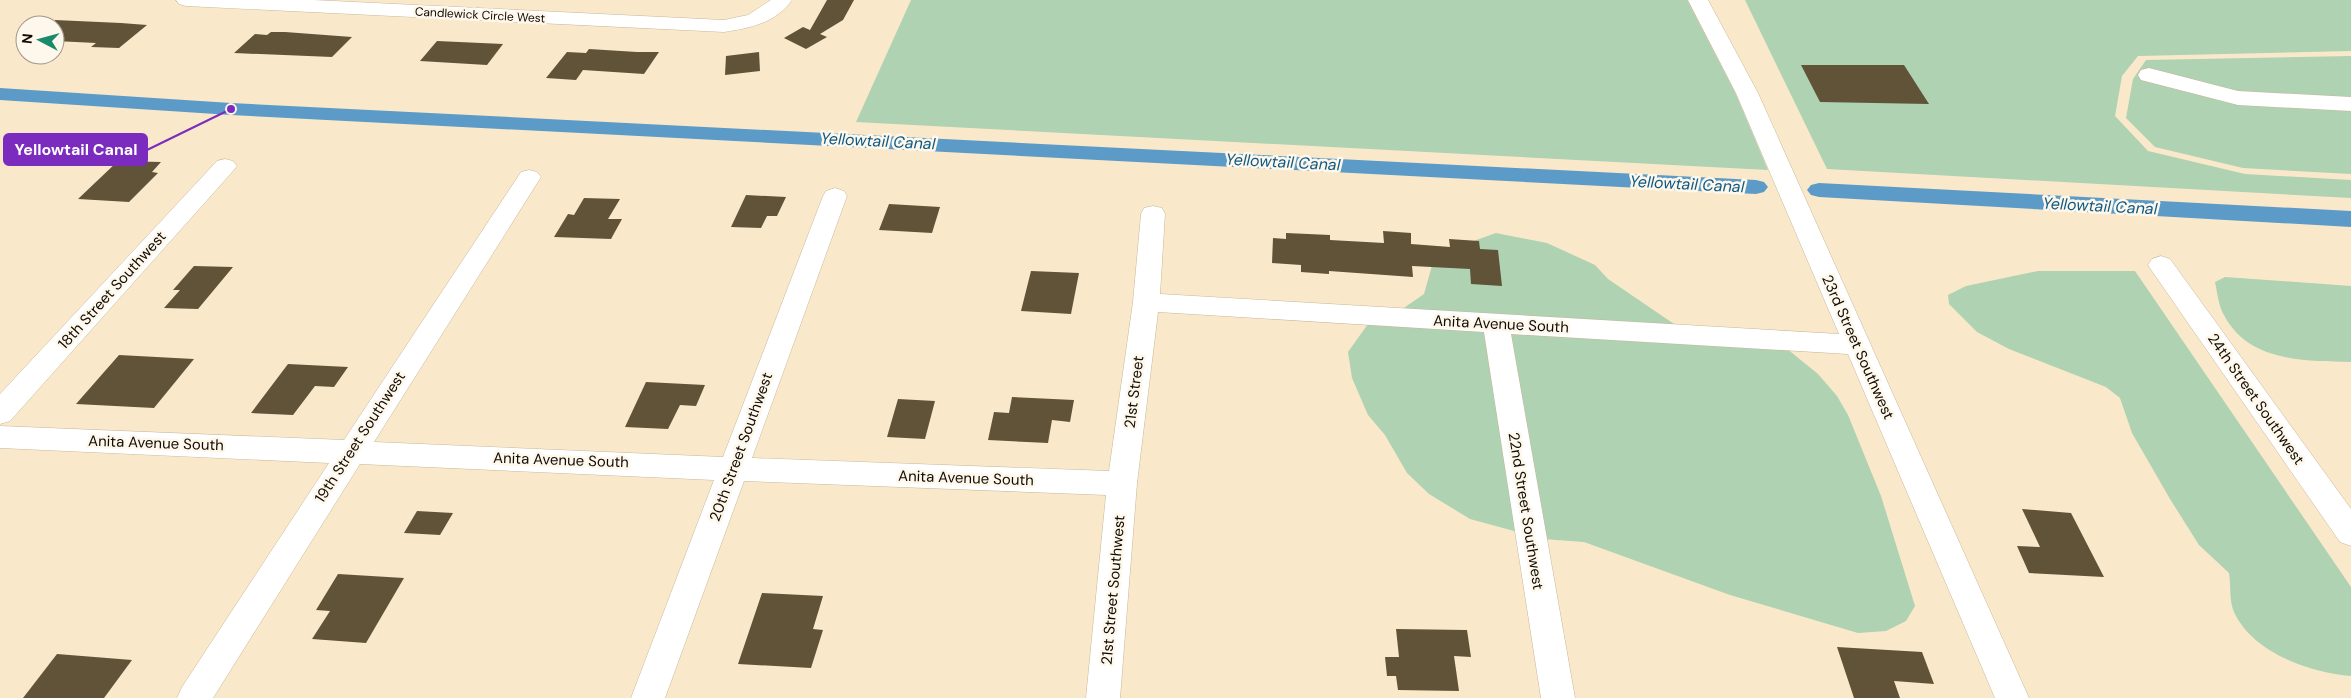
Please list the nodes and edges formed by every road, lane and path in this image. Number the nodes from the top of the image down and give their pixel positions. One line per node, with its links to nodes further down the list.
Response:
1 (186, 0): 2 (street, Candlewick Circle West)
2 (782, 0)
3 (1698, 0): 13 (street, 23rd Street Southwest)
4 (2149, 75): 5 (street)
5 (2351, 104)
6 (225, 166): 14 (street, 18th Street Southwest)
7 (529, 177): 16 (street, 19th Street Southwest)
8 (835, 196): 17 (street, 20th Street Southwest)
9 (1152, 214): 11 (street)
10 (2161, 265): 19 (street, 24th Street Southwest)
11 (1146, 302): 12 (street, Anita Avenue South); 18 (street, 21st Street)
12 (1496, 324): 13 (street, Anita Avenue South); 23 (street, 22nd Street Southwest)
13 (1857, 344): 24 (street, 23rd Street Southwest)
14 (0, 413)
15 (0, 437): 16 (street, Anita Avenue South)
16 (351, 451): 17 (street, Anita Avenue South); 20 (street, 19th Street Southwest)
17 (732, 469): 18 (street, Anita Avenue South); 21 (street, 20th Street Southwest)
18 (1122, 483): 22 (street, 21st Street Southwest)
19 (2351, 533)
20 (194, 698)
21 (648, 698)
22 (1103, 698)
23 (1558, 698)
24 (2012, 698)

